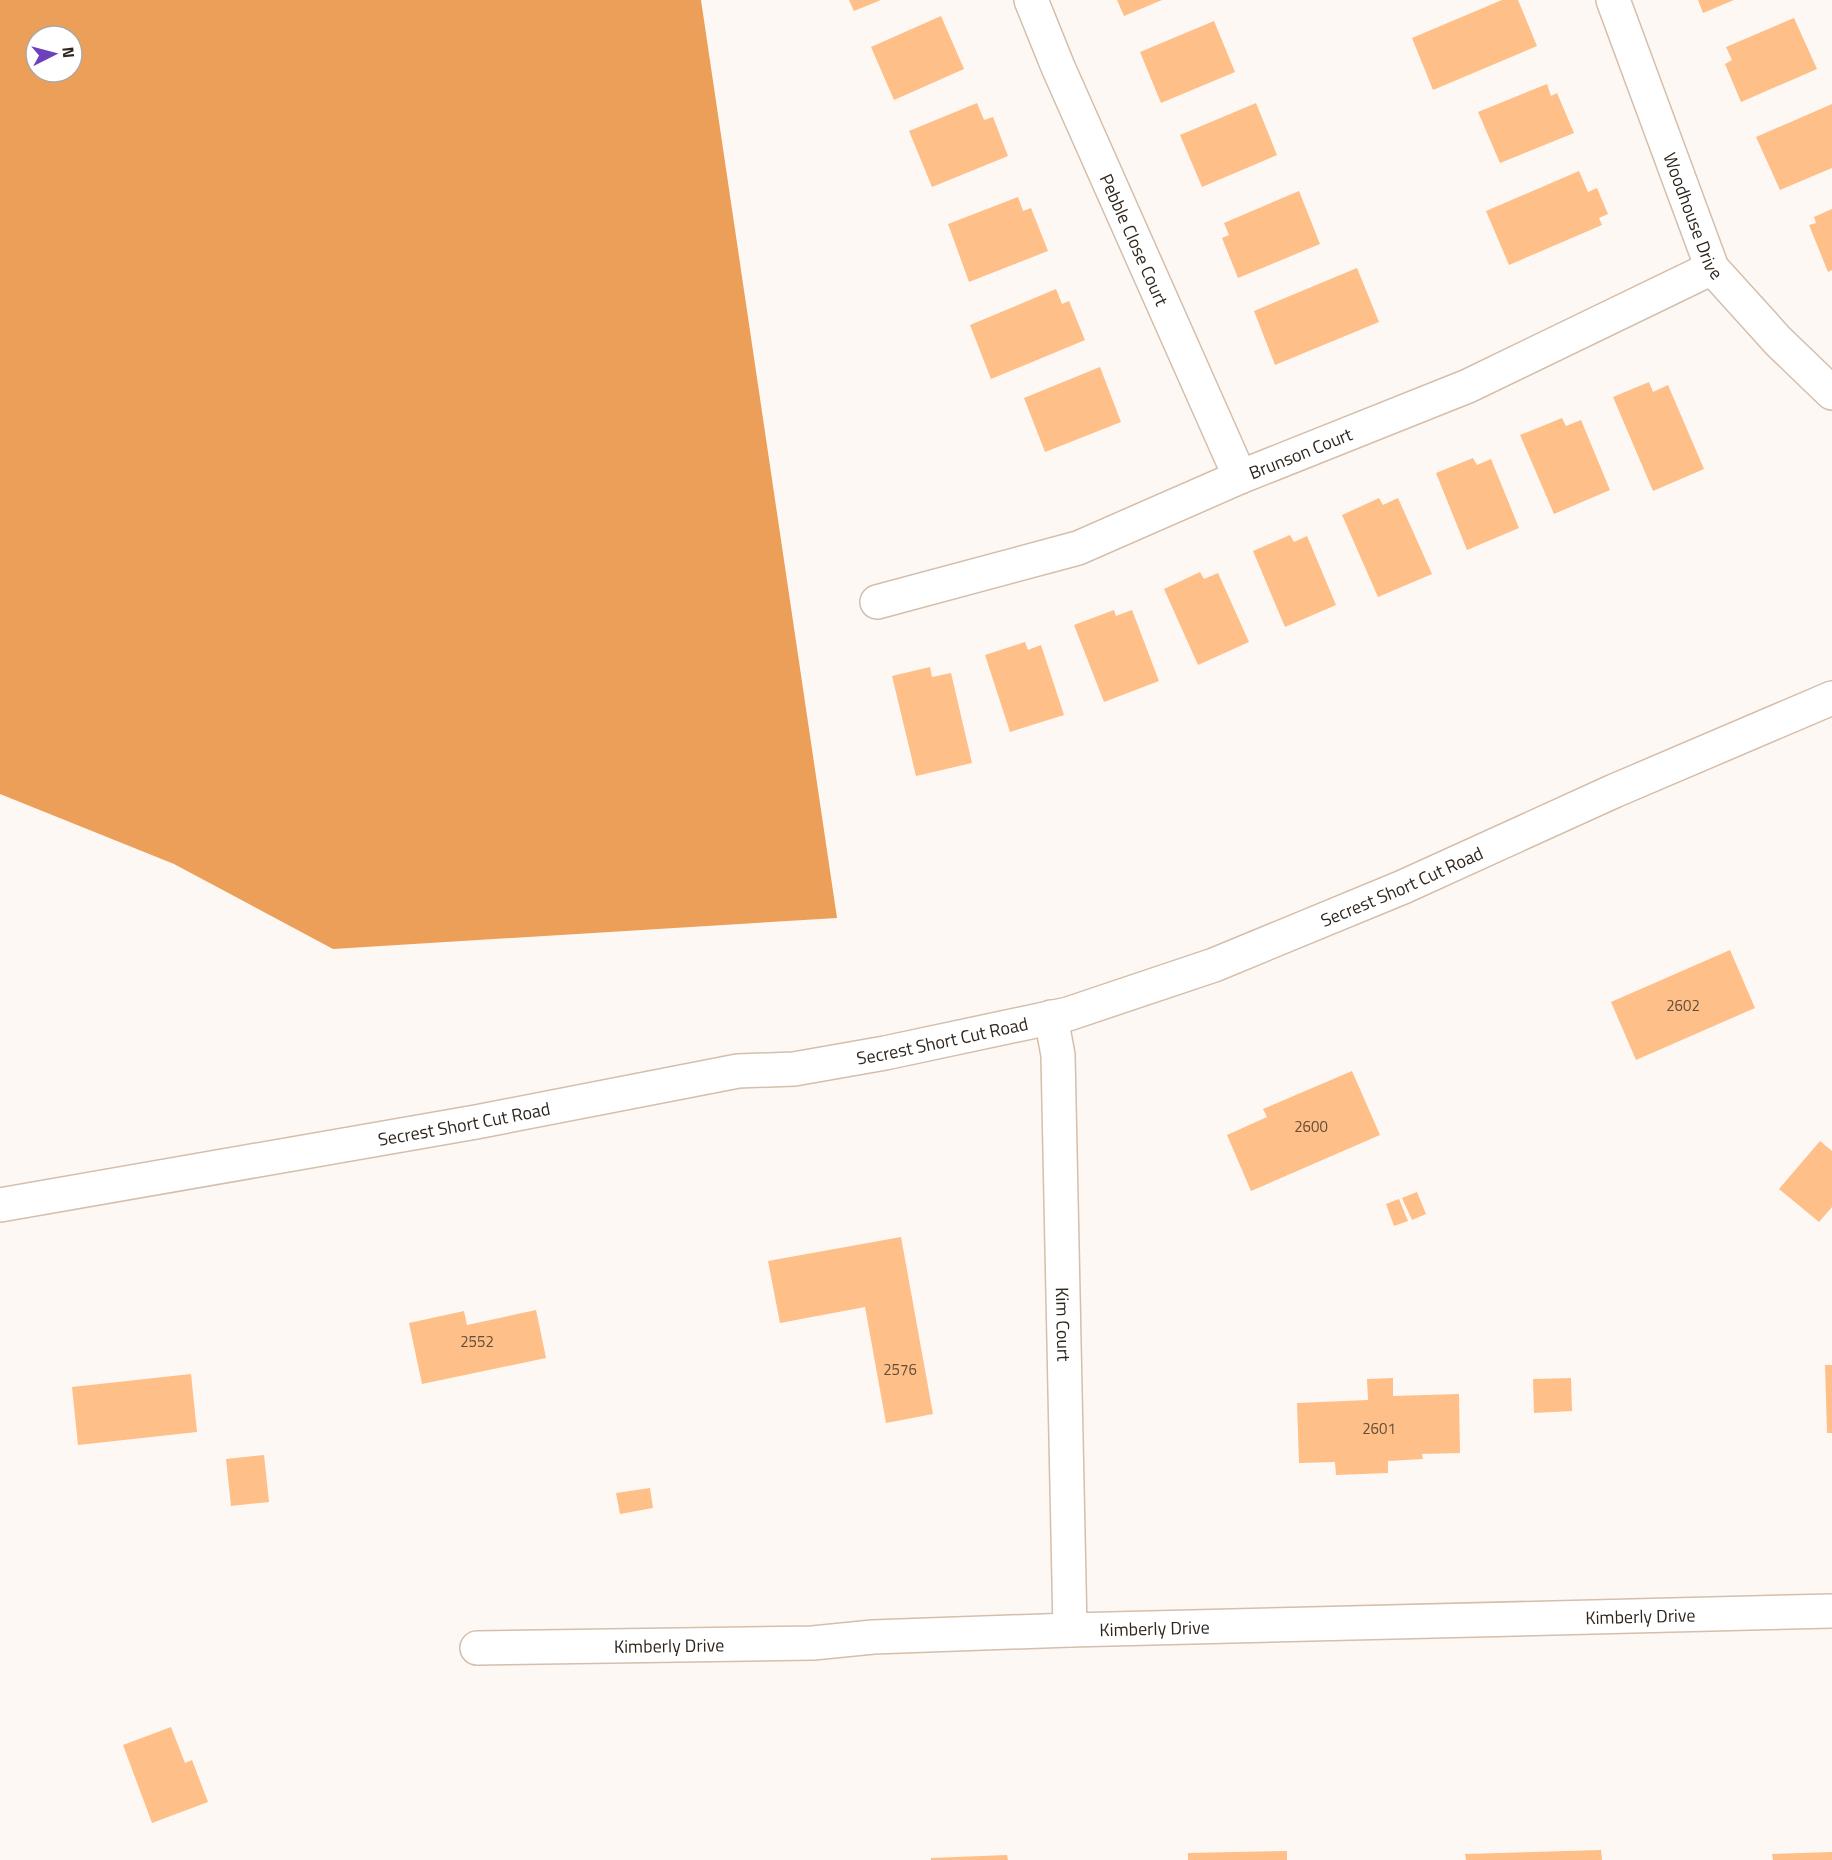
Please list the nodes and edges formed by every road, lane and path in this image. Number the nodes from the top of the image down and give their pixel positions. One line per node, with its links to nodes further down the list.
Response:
1 (1031, 0): 5 (street, Pebble Close Court)
2 (1613, 0): 3 (street, Woodhouse Drive)
3 (1712, 268): 4 (street, Woodhouse Drive); 5 (street, Brunson Court)
4 (1832, 393)
5 (1240, 477): 6 (street, Brunson Court)
6 (877, 603)
7 (1832, 698): 8 (street, Secrest Short Cut Road)
8 (1051, 1017): 9 (street, Secrest Short Cut Road); 11 (street, Kim Court)
9 (0, 1205)
10 (1832, 1611): 11 (street, Kimberly Drive)
11 (1070, 1630): 12 (street, Kimberly Drive)
12 (477, 1648)

